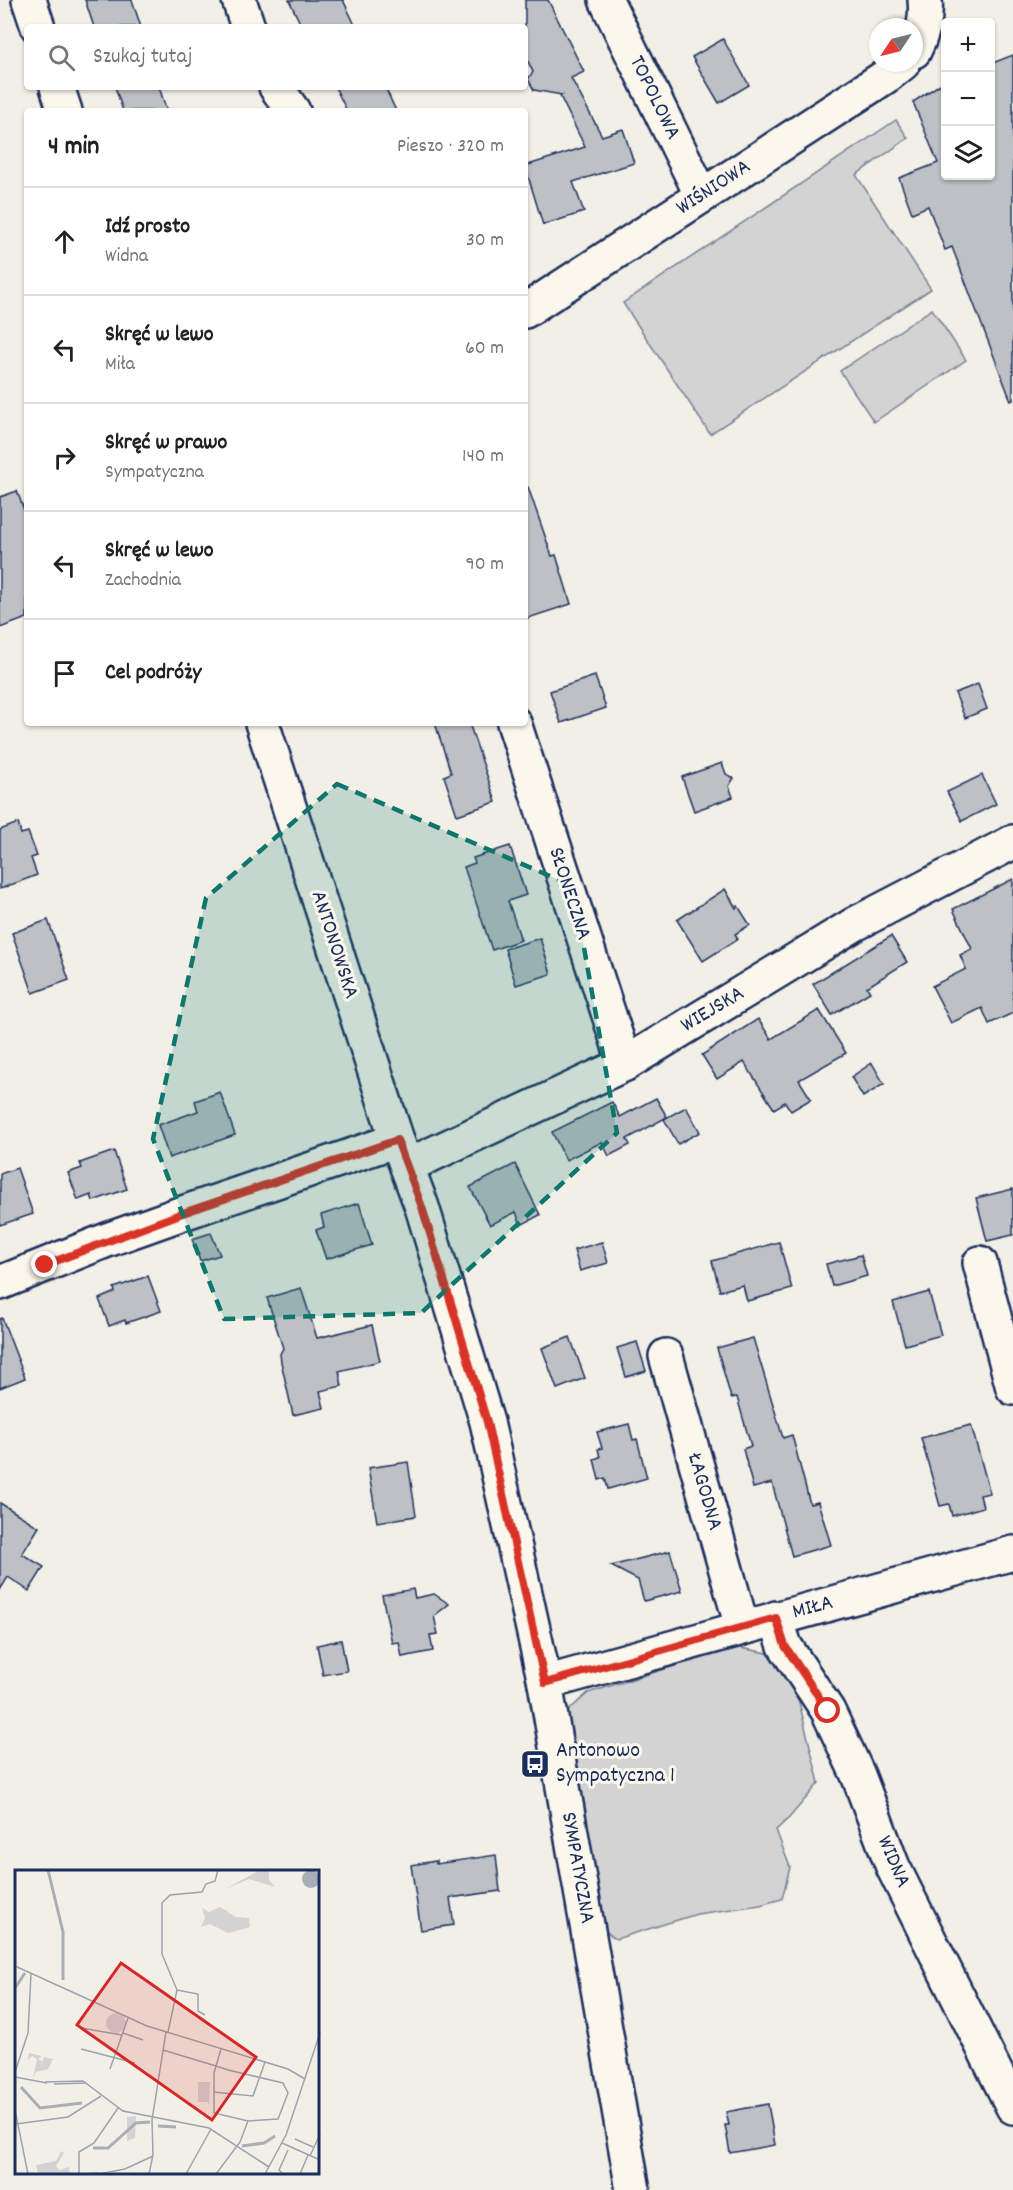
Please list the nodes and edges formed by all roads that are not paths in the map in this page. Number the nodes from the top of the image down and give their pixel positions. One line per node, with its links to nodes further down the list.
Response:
1 (29, 0): 5 (street)
2 (238, 0): 6 (street)
3 (606, 0): 13 (street, TOPOLOWA)
4 (925, 0): 7 (street)
5 (37, 24)
6 (247, 24)
7 (923, 34)
8 (892, 72): 13 (street, WIŚNIOWA)
9 (58, 90): 11 (street)
10 (278, 90): 12 (street)
11 (64, 108)
12 (291, 108)
13 (702, 196): 14 (street, WIŚNIOWA)
14 (528, 308)
15 (263, 726): 19 (street, ANTONOWSKA)
16 (515, 726): 18 (street, SŁONECZNA)
17 (1013, 842): 18 (street, WIEJSKA)
18 (625, 1064): 19 (street, WIEJSKA)
19 (402, 1153): 21 (street, WIEJSKA); 27 (street, SYMPATYCZNA)
20 (980, 1263): 23 (street)
21 (0, 1283)
22 (666, 1356): 26 (street, ŁAGODNA)
23 (1013, 1388)
24 (1013, 1552): 25 (street, MIŁA)
25 (776, 1618): 26 (street, MIŁA); 28 (street, WIDNA)
26 (742, 1627): 27 (street, MIŁA)
27 (545, 1683): 29 (street, SYMPATYCZNA)
28 (1013, 2107)
29 (633, 2190)

